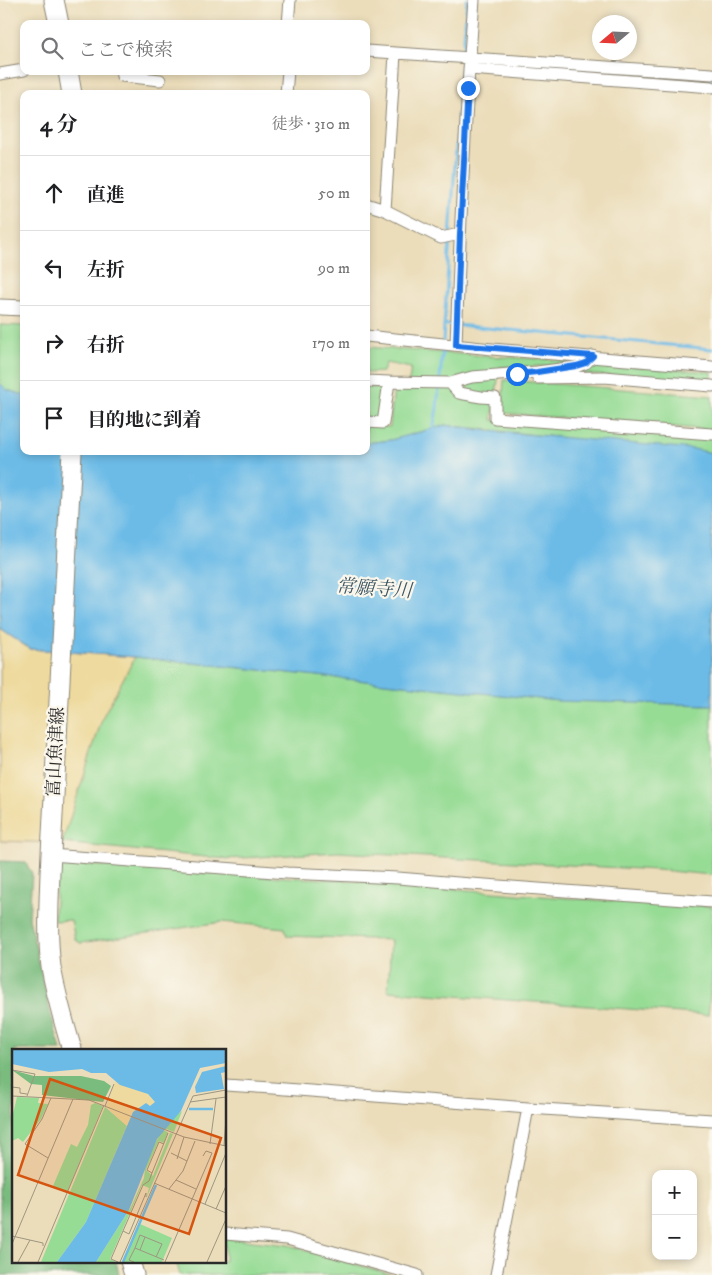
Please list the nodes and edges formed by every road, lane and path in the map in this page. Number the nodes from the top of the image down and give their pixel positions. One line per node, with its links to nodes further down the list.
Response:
1 (54, 0): 4 (main road)
2 (290, 0): 5 (street)
3 (474, 0): 8 (street)
4 (58, 20)
5 (288, 20)
6 (370, 51): 7 (street)
7 (395, 54): 8 (street); 20 (street)
8 (469, 63): 11 (street); 16 (street); 21 (street)
9 (20, 71): 10 (street)
10 (0, 74)
11 (712, 74)
12 (69, 75): 17 (main road)
13 (122, 75): 15 (street)
14 (288, 75): 18 (street)
15 (160, 80)
16 (712, 87)
17 (71, 90)
18 (286, 90)
19 (370, 205): 20 (street)
20 (385, 210): 21 (street)
21 (460, 234): 25 (street)
22 (0, 307): 23 (street)
23 (20, 308)
24 (370, 336): 25 (street)
25 (456, 345): 26 (street)
26 (593, 356): 27 (street); 28 (street)
27 (712, 366)
28 (537, 372): 31 (street); 32 (street)
29 (370, 381): 30 (street)
30 (389, 382): 31 (street); 33 (street)
31 (450, 383): 34 (street)
32 (712, 386)
33 (370, 422)
34 (712, 434)
35 (72, 455): 36 (main road, 富山魚津線)
36 (51, 850): 37 (street); 38 (main road, 富山魚津線)
37 (712, 902)
38 (72, 1049)
39 (226, 1086): 40 (street)
40 (528, 1108): 41 (street); 46 (street)
41 (712, 1120)
42 (226, 1234): 45 (street)
43 (130, 1262): 44 (main road)
44 (134, 1275)
45 (417, 1275)
46 (496, 1275)

